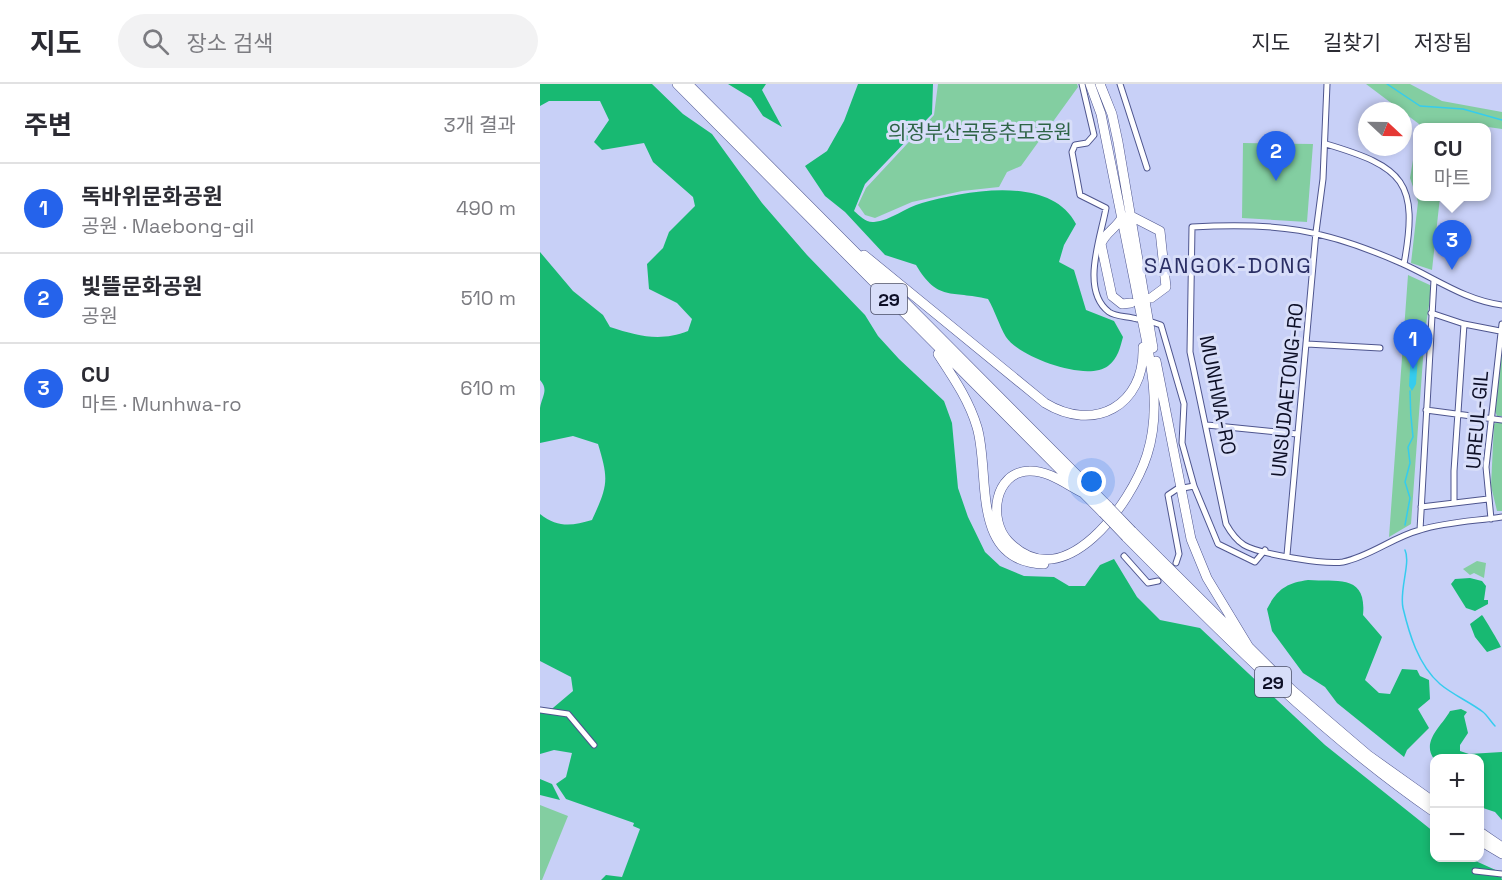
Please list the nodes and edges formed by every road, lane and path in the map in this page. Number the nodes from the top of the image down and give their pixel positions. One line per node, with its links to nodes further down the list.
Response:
1 (677, 84): 26 (highway, 29)
2 (688, 84): 14 (highway, 29)
3 (1082, 84): 22 (street)
4 (1090, 84): 10 (highway)
5 (1100, 84): 10 (highway)
6 (1120, 84): 9 (street)
7 (1327, 84): 8 (street, UNSUDAETONG-RO)
8 (1326, 144): 13 (street, UNSUDAETONG-RO); 16 (street)
9 (1147, 168)
10 (1125, 217): 11 (highway); 12 (highway); 15 (highway)
11 (1147, 224): 15 (highway); 18 (highway)
12 (1109, 232): 15 (highway); 19 (highway)
13 (1316, 232): 16 (street, MUNHWA-RO); 27 (street, UNSUDAETONG-RO); 34 (street, MUNHWA-RO)
14 (837, 235): 22 (highway); 41 (highway, 29)
15 (1130, 240): 22 (highway); 29 (highway)
16 (1404, 264): 17 (street, MUNHWA-RO)
17 (1434, 280): 20 (street, MUNHWA-RO); 21 (street)
18 (1151, 298)
19 (1131, 303)
20 (1502, 304)
21 (1431, 313): 23 (street); 30 (street)
22 (1144, 323): 36 (street); 37 (highway)
23 (1464, 324): 25 (street); 31 (street)
24 (1502, 324): 25 (street, UREUL-GIL)
25 (1500, 332): 32 (street, UREUL-GIL)
26 (931, 341): 29 (highway); 37 (highway, 29)
27 (1307, 344): 28 (street); 35 (street, UNSUDAETONG-RO)
28 (1380, 348)
29 (1157, 367): 51 (highway)
30 (1426, 410): 31 (street); 40 (street)
31 (1458, 414): 32 (street); 39 (street)
32 (1491, 418): 33 (street); 38 (street, UREUL-GIL)
33 (1502, 420)
34 (1207, 425): 35 (street); 46 (street, MUNHWA-RO)
35 (1297, 434): 47 (street, UNSUDAETONG-RO)
36 (1194, 486): 46 (street); 49 (street)
37 (1083, 493): 41 (highway, 29)
38 (1488, 499): 39 (street); 43 (street, UREUL-GIL)
39 (1454, 501): 40 (street)
40 (1421, 507): 44 (street)
41 (1106, 510): 45 (highway, 29, bridge)
42 (1502, 517): 43 (street, MUNHWA-RO)
43 (1491, 519): 44 (street, MUNHWA-RO)
44 (1419, 530): 47 (street, MUNHWA-RO)
45 (1129, 534): 51 (highway, 29); 55 (highway, 29)
46 (1265, 550): 47 (street, MUNHWA-RO)
47 (1287, 555)
48 (1124, 556): 50 (street)
49 (1176, 563)
50 (1158, 581)
51 (1250, 649): 54 (highway, 29)
52 (540, 710): 53 (street)
53 (594, 745)
54 (1430, 799)
55 (1430, 809)
56 (1484, 835): 58 (highway)
57 (1484, 844): 59 (highway)
58 (1502, 847)
59 (1502, 854)
60 (1475, 871): 61 (street)
61 (1502, 874)

